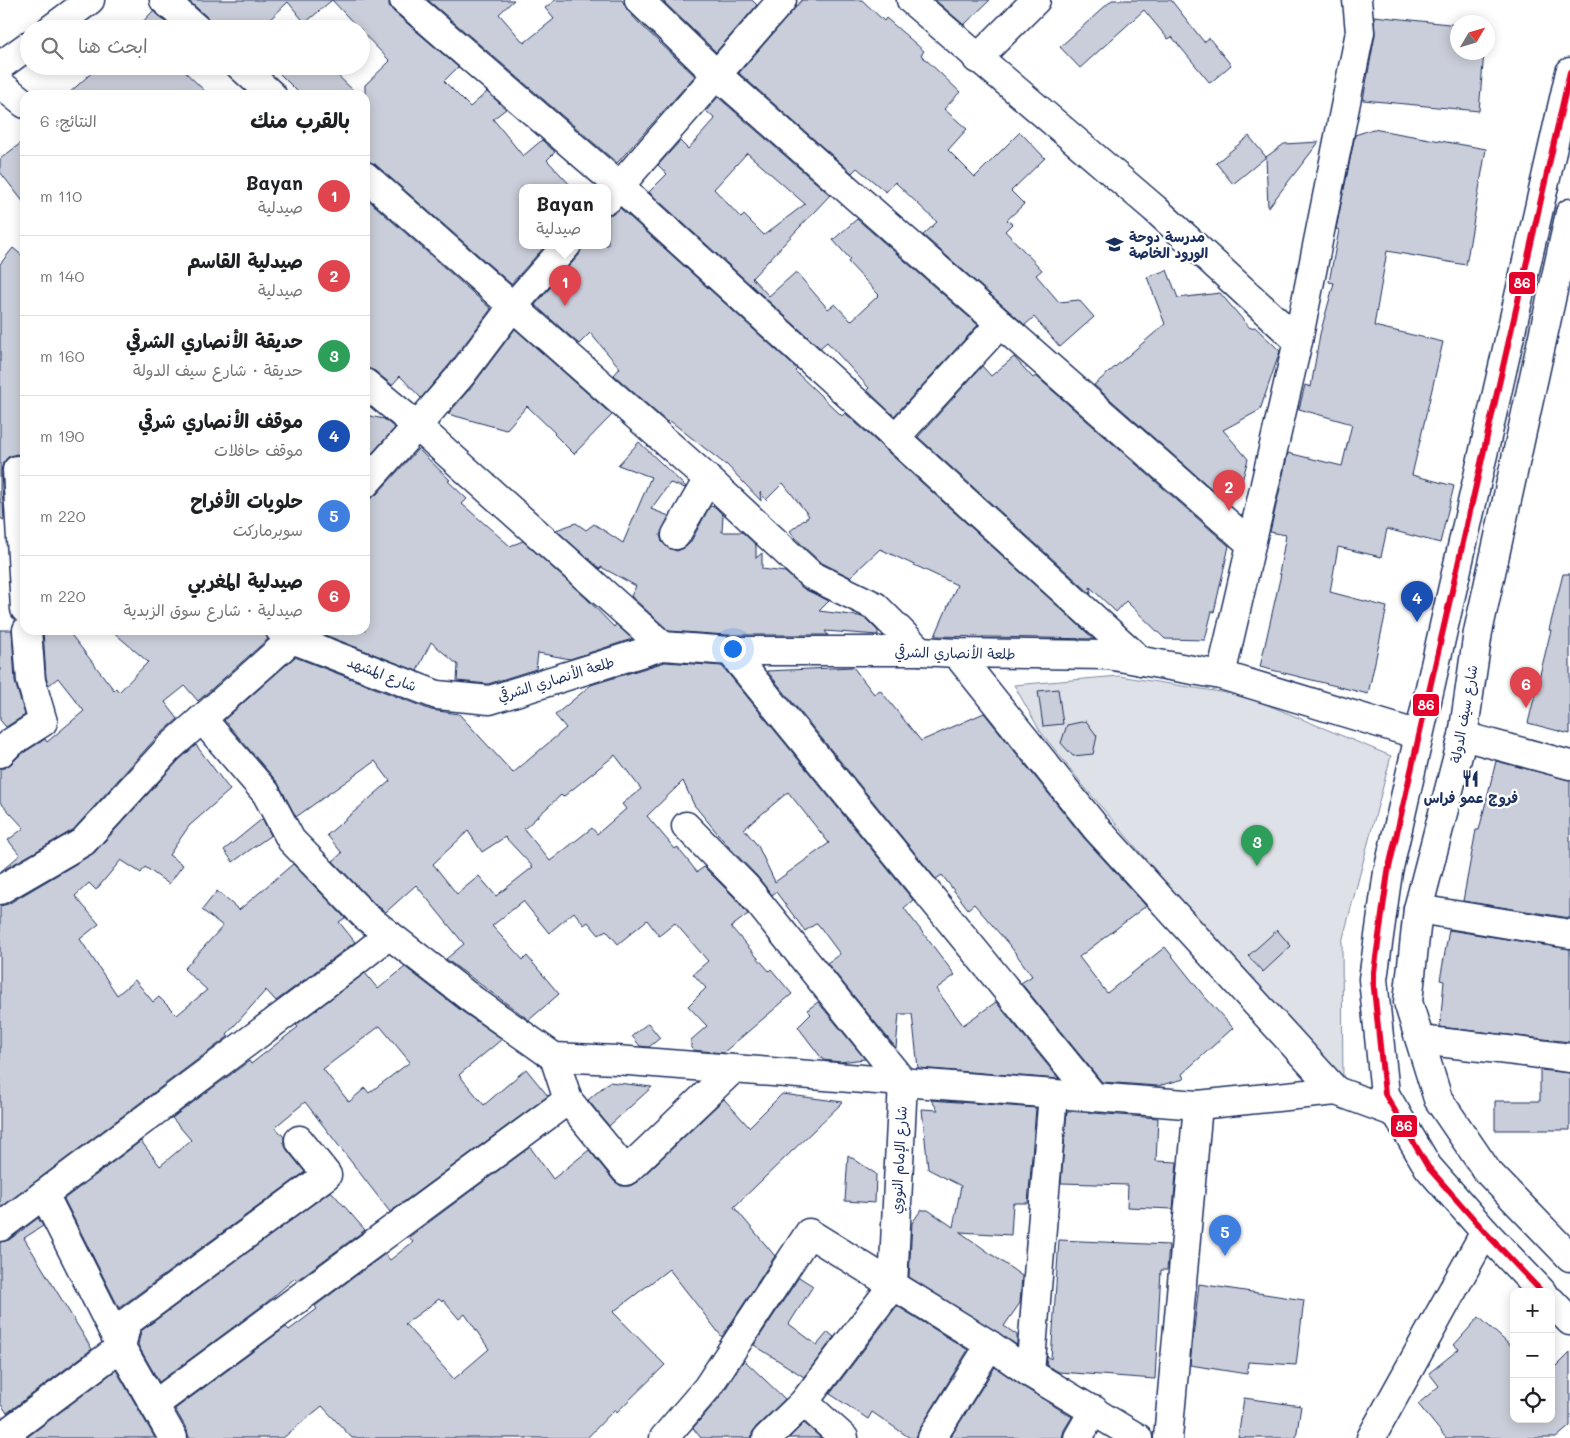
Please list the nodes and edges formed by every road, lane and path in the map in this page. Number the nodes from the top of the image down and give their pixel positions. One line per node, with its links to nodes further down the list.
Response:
1 (164, 0): 8 (street)
2 (404, 0): 19 (street)
3 (639, 0): 13 (street)
4 (782, 0): 13 (street)
5 (911, 0): 10 (street)
6 (1036, 0): 10 (street)
7 (1357, 0): 25 (street)
8 (187, 20)
9 (20, 52): 11 (street)
10 (977, 59): 25 (street)
11 (0, 66)
12 (1570, 72): 45 (street)
13 (716, 74): 20 (street); 24 (street)
14 (250, 75): 16 (street)
15 (0, 84): 17 (street)
16 (266, 90)
17 (20, 100)
18 (370, 180): 23 (street)
19 (604, 184)
20 (613, 192): 28 (street)
21 (1570, 217): 46 (street, شارع سيف الدولة)
22 (563, 249): 23 (street)
23 (513, 306): 27 (street); 31 (street)
24 (1000, 324): 28 (street); 33 (street)
25 (1298, 341): 33 (street)
26 (370, 388): 27 (street)
27 (417, 426): 30 (street); 37 (street)
28 (895, 438): 41 (street)
29 (14, 471): 34 (street)
30 (370, 478)
31 (708, 479): 32 (street); 39 (street)
32 (676, 535)
33 (1251, 544): 42 (street)
34 (20, 546)
35 (27, 635): 47 (street)
36 (286, 635): 43 (street, شارع المشهد); 44 (street)
37 (663, 646): 38 (street, طلعة الأنصاري الشرقي); 43 (street, طلعة الأنصاري الشرقي)
38 (730, 651): 39 (street, طلعة الأنصاري الشرقي); 61 (street)
39 (920, 651): 40 (street, طلعة الأنصاري الشرقي)
40 (956, 654): 41 (street, طلعة الأنصاري الشرقي); 59 (street)
41 (1141, 661): 42 (street, طلعة الأنصاري الشرقي)
42 (1221, 675): 45 (street, طلعة الأنصاري الشرقي)
43 (490, 700)
44 (202, 719): 50 (street); 53 (street)
45 (1419, 735): 64 (street)
46 (1463, 736): 48 (street); 51 (street, شارع سيف الدولة)
47 (3, 745)
48 (1570, 765)
49 (686, 826): 58 (street)
50 (0, 890)
51 (1418, 909): 52 (street); 54 (street, شارع سيف الدولة)
52 (1570, 934)
53 (389, 935): 55 (street); 66 (street)
54 (1420, 1040): 56 (street); 69 (street, شارع سيف الدولة)
55 (554, 1058): 57 (street); 62 (street)
56 (1570, 1058)
57 (733, 1069): 58 (street); 62 (street)
58 (903, 1082): 60 (street); 70 (street, شارع الإمام النووي)
59 (1336, 1091): 63 (street); 64 (street)
60 (1053, 1094): 61 (street); 76 (street)
61 (1094, 1097): 63 (street)
62 (568, 1100): 78 (street)
63 (1198, 1105): 89 (street)
64 (1396, 1113): 68 (street)
65 (299, 1140): 75 (street)
66 (44, 1194): 67 (street); 75 (street)
67 (0, 1227)
68 (1485, 1232): 71 (street); 80 (street)
69 (1570, 1257)
70 (894, 1284): 74 (street); 77 (street); 83 (street)
71 (1538, 1288)
72 (1555, 1305): 73 (street)
73 (1570, 1321)
74 (990, 1345): 76 (street); 86 (street)
75 (121, 1347): 78 (street); 81 (street)
76 (1030, 1373): 79 (street)
77 (804, 1402): 84 (street); 85 (street)
78 (154, 1405): 82 (street)
79 (1094, 1410): 87 (street); 88 (street)
80 (1381, 1433)
81 (0, 1438)
82 (173, 1438)
83 (664, 1438)
84 (767, 1438)
85 (844, 1438)
86 (932, 1438)
87 (1078, 1438)
88 (1138, 1438)
89 (1168, 1438)

